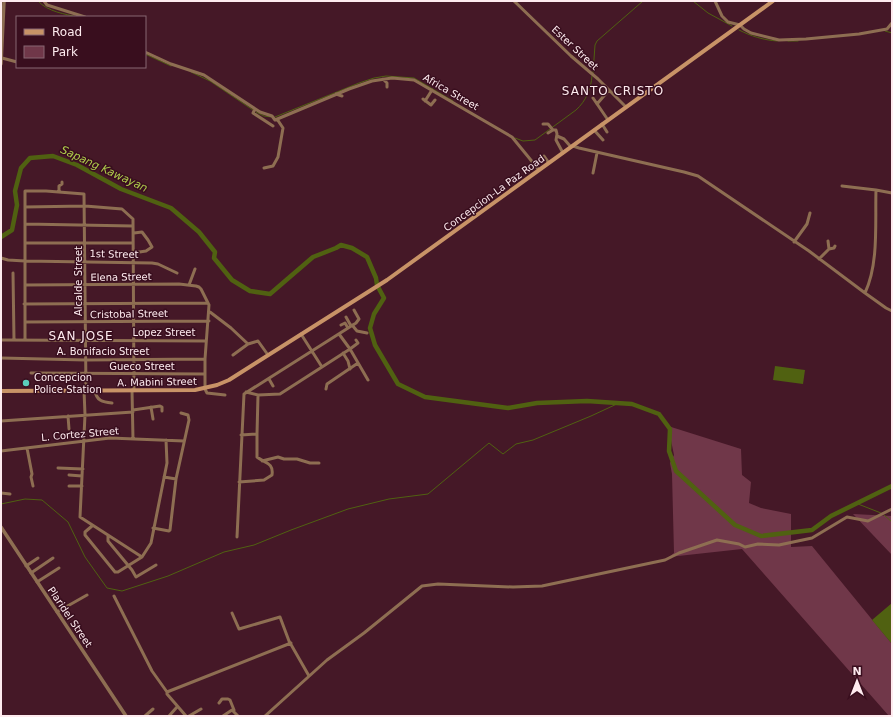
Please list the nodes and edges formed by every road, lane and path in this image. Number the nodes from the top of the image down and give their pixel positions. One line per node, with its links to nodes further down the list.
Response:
1 (4, 1): 9 (street)
2 (44, 1): 6 (street)
3 (514, 1): 17 (street, Ester Street)
4 (715, 1): 8 (street)
5 (773, 1): 8 (main road, Concepcion-La Paz Road)
6 (82, 16)
7 (892, 23): 8 (street)
8 (740, 25): 23 (main road, Concepcion-La Paz Road)
9 (2, 49): 11 (street)
10 (146, 52): 24 (street)
11 (2, 58): 12 (street); 13 (street)
12 (16, 62)
13 (1, 64)
14 (383, 79): 15 (street); 16 (street, Africa Street); 18 (street, Africa Street)
15 (387, 87)
16 (432, 90): 21 (street); 42 (street, Africa Street)
17 (609, 90): 22 (street); 23 (street, Ester Street)
18 (336, 94): 19 (street); 25 (street, Africa Street)
19 (342, 96)
20 (593, 98): 22 (street)
21 (435, 100)
22 (597, 104): 26 (street)
23 (626, 107): 26 (main road, Concepcion-La Paz Road)
24 (254, 110): 25 (street); 29 (street)
25 (274, 118): 41 (street)
26 (608, 120): 28 (main road, Concepcion-La Paz Road)
27 (543, 124): 30 (street)
28 (602, 124): 31 (main road, Concepcion-La Paz Road); 32 (street)
29 (272, 126)
30 (552, 128): 33 (street); 34 (street)
31 (594, 130): 35 (street); 36 (main road, Concepcion-La Paz Road)
32 (607, 132)
33 (548, 133)
34 (557, 136): 36 (street); 38 (street)
35 (603, 140)
36 (572, 146): 37 (street); 38 (main road, Concepcion-La Paz Road)
37 (597, 152): 43 (street); 57 (street)
38 (563, 153): 40 (main road, Concepcion-La Paz Road)
39 (544, 156): 40 (street)
40 (549, 163): 42 (main road, Concepcion-La Paz Road)
41 (264, 168)
42 (539, 170): 92 (main road, Concepcion-La Paz Road)
43 (593, 174)
44 (62, 182): 47 (street)
45 (842, 186): 46 (street)
46 (876, 190): 48 (street); 76 (street)
47 (59, 192): 49 (street, Alcalde Street); 50 (street)
48 (892, 193)
49 (85, 206): 50 (street); 53 (street, Alcalde Street); 54 (street)
50 (25, 207): 52 (street)
51 (810, 213): 57 (street)
52 (26, 224): 53 (street); 58 (street)
53 (85, 224): 54 (street); 59 (street, Alcalde Street)
54 (133, 226): 55 (street)
55 (134, 233): 60 (street); 63 (street)
56 (828, 241): 62 (street)
57 (794, 242): 65 (street)
58 (25, 243): 59 (street); 66 (street)
59 (85, 243): 60 (street); 67 (street, Alcalde Street)
60 (133, 243): 63 (street)
61 (836, 246): 62 (street)
62 (829, 249): 65 (street)
63 (133, 253): 68 (street)
64 (1, 258): 66 (street, 1st Street)
65 (820, 259): 76 (street)
66 (25, 261): 67 (street, 1st Street); 72 (street)
67 (85, 261): 68 (street, 1st Street); 73 (street, Alcalde Street)
68 (133, 262): 71 (street, 1st Street); 74 (street)
69 (195, 269): 75 (street)
70 (13, 273): 95 (street)
71 (176, 273)
72 (25, 285): 73 (street, Elena Street); 78 (street)
73 (86, 285): 74 (street, Elena Street); 79 (street, Alcalde Street)
74 (133, 285): 75 (street, Elena Street); 80 (street)
75 (189, 285): 77 (street, Elena Street)
76 (865, 293): 82 (street)
77 (208, 303): 80 (street, Cristobal Street); 83 (street)
78 (24, 304): 79 (street, Cristobal Street); 87 (street)
79 (86, 304): 80 (street, Cristobal Street); 88 (street, Alcalde Street)
80 (133, 304): 85 (street)
81 (354, 310): 90 (street)
82 (892, 311)
83 (210, 312): 86 (street); 101 (street)
84 (346, 317): 90 (street)
85 (134, 321): 86 (street, Cristobal Street); 88 (street, Cristobal Street); 97 (street)
86 (209, 321): 100 (street)
87 (24, 322): 88 (street, Cristobal Street); 96 (street)
88 (86, 322): 99 (street, Alcalde Street)
89 (341, 325): 90 (street)
90 (350, 327): 91 (street); 93 (street)
91 (367, 333)
92 (301, 334): 103 (street); 106 (main road, Concepcion-La Paz Road)
93 (339, 334): 102 (street); 103 (street)
94 (1, 340): 95 (street, Lopez Street)
95 (14, 340): 96 (street, Lopez Street)
96 (24, 340): 99 (street, Lopez Street)
97 (134, 340): 99 (street, Lopez Street); 100 (street, Lopez Street); 108 (street)
98 (356, 340): 102 (street)
99 (86, 341): 110 (street, Alcalde Street)
100 (206, 341): 109 (street)
101 (248, 344): 105 (street); 106 (street)
102 (350, 349): 104 (street); 111 (street)
103 (312, 352): 112 (street); 118 (street)
104 (343, 353): 112 (street); 113 (street)
105 (233, 355)
106 (268, 355): 120 (main road, Concepcion-La Paz Road)
107 (1, 358): 110 (street, A. Bonifacio Street)
108 (134, 359): 109 (street, A. Bonifacio Street); 110 (street, A. Bonifacio Street); 116 (street)
109 (205, 359): 117 (street)
110 (86, 360): 115 (street, Alcalde Street)
111 (358, 363): 113 (street); 119 (street)
112 (322, 367): 129 (street)
113 (350, 369): 123 (street)
114 (31, 373): 115 (street, Gueco Street)
115 (86, 374): 116 (street, Gueco Street); 124 (street, Alcalde Street)
116 (134, 374): 117 (street, Gueco Street); 126 (street)
117 (205, 374): 122 (street)
118 (269, 378): 121 (street); 128 (street)
119 (368, 380)
120 (216, 386): 122 (main road, A. Mabini Street)
121 (273, 386)
122 (205, 389): 126 (main road, A. Mabini Street); 130 (street)
123 (326, 389)
124 (85, 390): 125 (main road, A. Mabini Street); 127 (main road, A. Mabini Street); 136 (street, Alcalde Street)
125 (96, 390): 126 (main road, A. Mabini Street); 131 (street)
126 (133, 390): 133 (street)
127 (1, 391)
128 (246, 392): 129 (street); 142 (street)
129 (258, 394): 141 (street)
130 (225, 395)
131 (112, 403)
132 (151, 408): 133 (street); 134 (street); 138 (street)
133 (133, 411): 136 (street); 143 (street)
134 (162, 411)
135 (181, 413): 146 (street)
136 (85, 415): 137 (street); 144 (street, Alcalde Street)
137 (68, 416): 139 (street); 140 (street)
138 (153, 419)
139 (1, 422)
140 (69, 429)
141 (257, 434): 142 (street); 149 (street)
142 (241, 435): 157 (street)
143 (134, 439): 144 (street, L. Cortez Street); 145 (street, L. Cortez Street)
144 (83, 440): 147 (street, L. Cortez Street); 152 (street, Alcalde Street)
145 (166, 440): 146 (street, L. Cortez Street); 155 (street)
146 (184, 441): 156 (street)
147 (27, 448): 148 (street, L. Cortez Street); 158 (street)
148 (1, 451)
149 (262, 460): 150 (street); 157 (street)
150 (319, 463)
151 (58, 468): 152 (street)
152 (83, 469): 154 (street, Alcalde Street)
153 (69, 475): 154 (street)
154 (82, 476): 160 (street, Alcalde Street)
155 (164, 478): 156 (street); 166 (street)
156 (176, 479): 166 (street)
157 (239, 482): 168 (street)
158 (33, 486)
159 (69, 486): 160 (street)
160 (82, 486): 164 (street, Alcalde Street)
161 (1, 493): 162 (street)
162 (10, 494)
163 (892, 509): 183 (street)
164 (92, 526): 167 (street); 172 (street)
165 (1, 527): 174 (street, Plaridel Street)
166 (154, 528): 169 (street)
167 (108, 536): 169 (street); 172 (street)
168 (237, 536)
169 (142, 557): 172 (street)
170 (38, 558): 174 (street)
171 (54, 558): 176 (street)
172 (129, 565): 173 (street)
173 (156, 565)
174 (26, 566): 176 (street, Plaridel Street)
175 (59, 568): 177 (street)
176 (31, 573): 177 (street, Plaridel Street)
177 (37, 582): 180 (street, Plaridel Street)
178 (87, 595): 180 (street)
179 (114, 596): 184 (street)
180 (58, 612): 190 (street, Plaridel Street)
181 (232, 613): 182 (street)
182 (291, 643): 183 (street); 184 (street)
183 (309, 676): 196 (street)
184 (167, 692): 186 (street)
185 (219, 703): 189 (street)
186 (177, 707): 192 (street); 193 (street)
187 (153, 709): 191 (street)
188 (201, 709): 193 (street)
189 (234, 710): 194 (street); 195 (street)
190 (126, 716)
191 (145, 716)
192 (169, 716)
193 (187, 716)
194 (223, 716)
195 (238, 716)
196 (265, 716)

